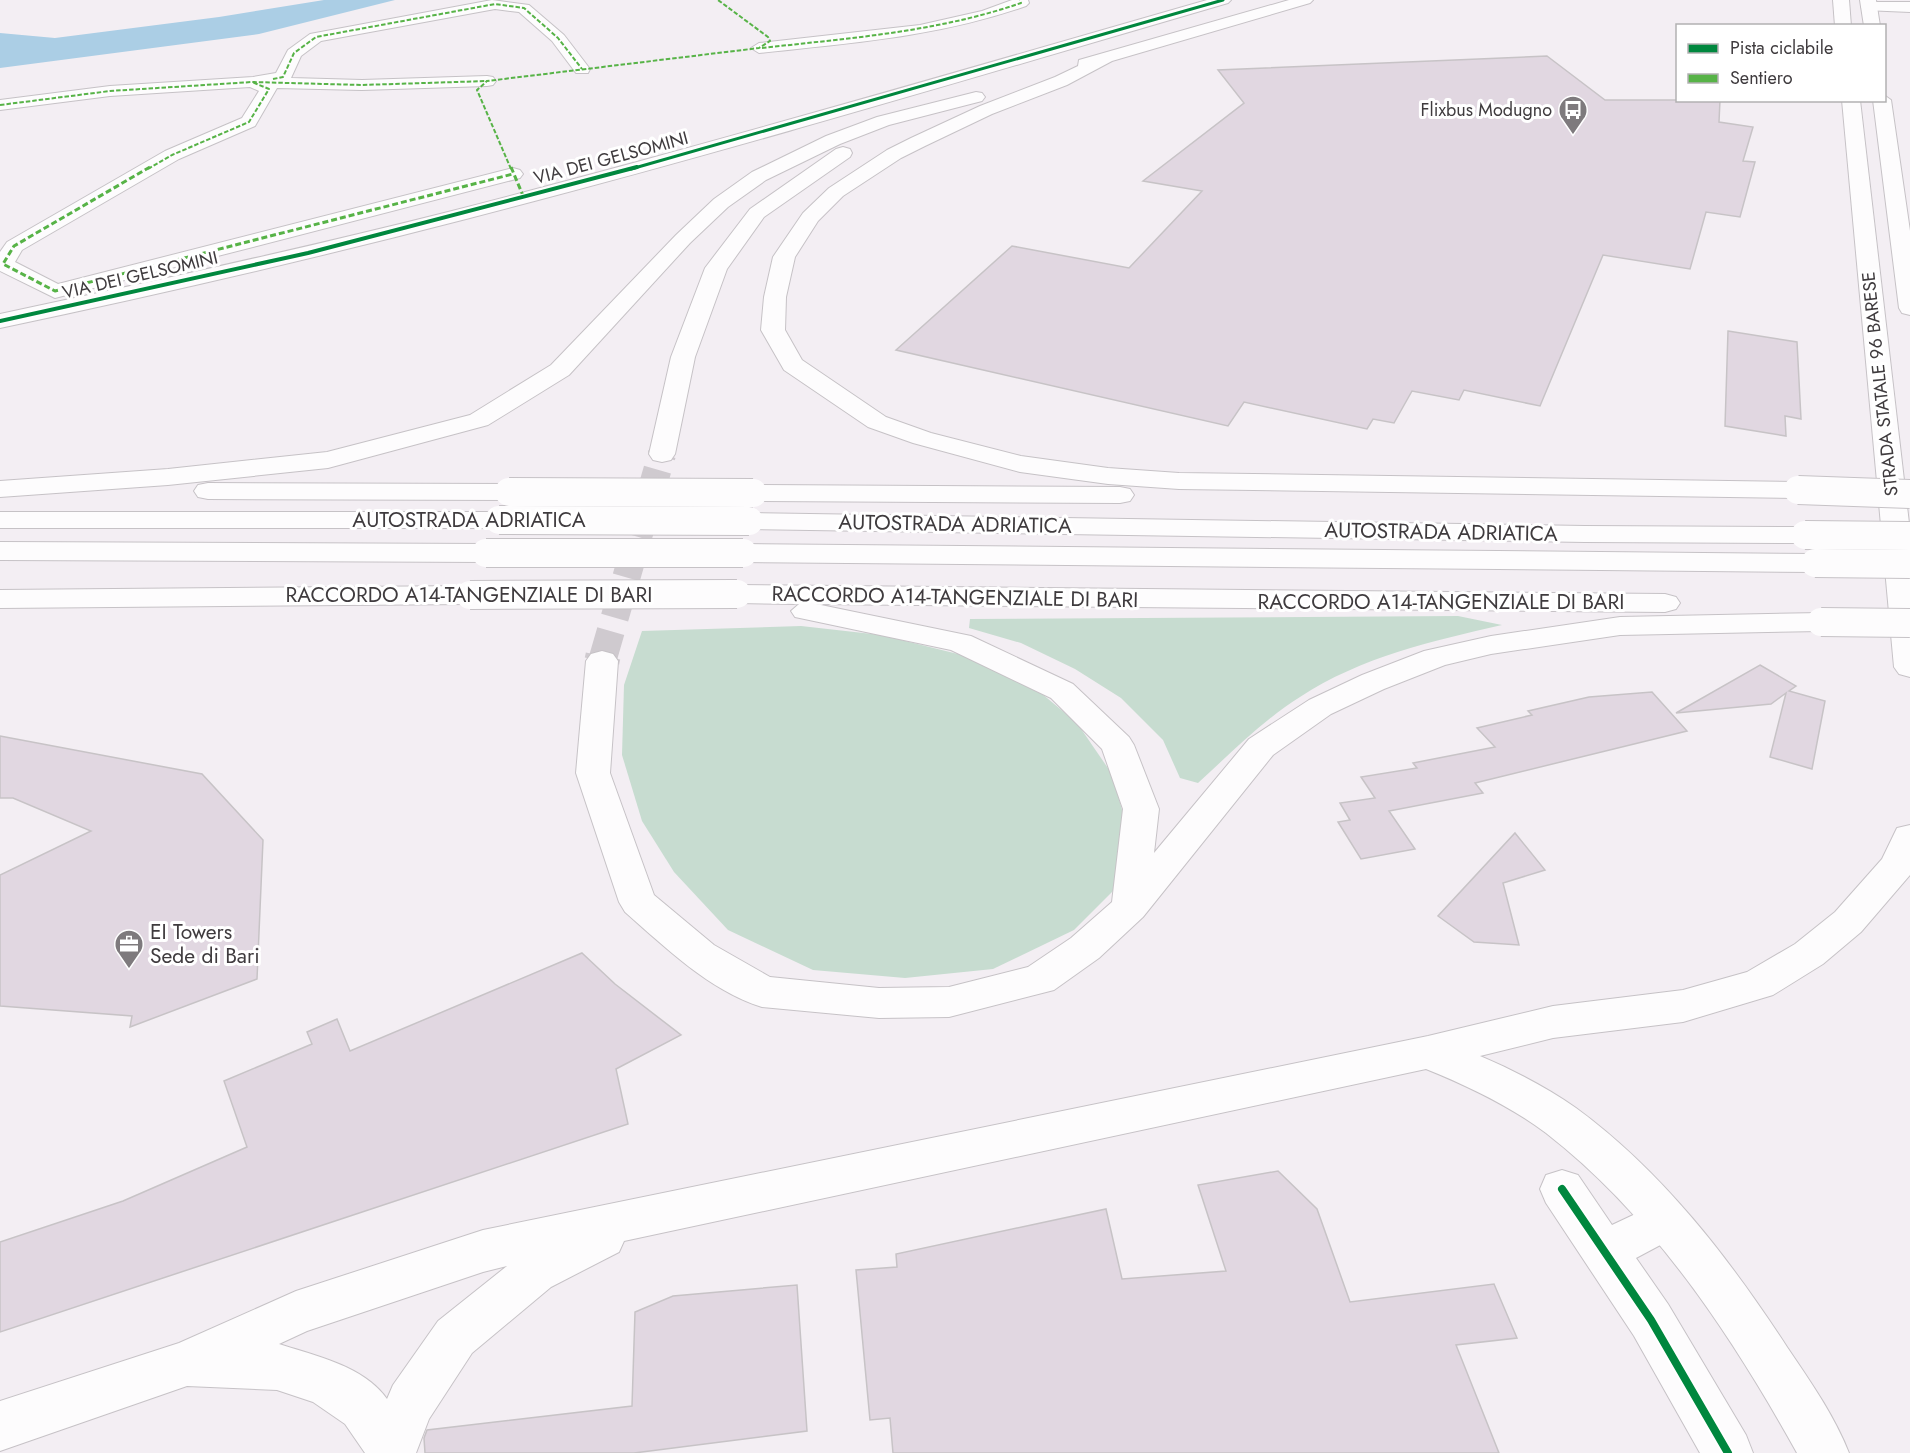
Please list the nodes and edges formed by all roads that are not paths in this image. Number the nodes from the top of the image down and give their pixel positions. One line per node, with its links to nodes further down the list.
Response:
1 (1020, 0): 9 (main road)
2 (1223, 0): 20 (main road, VIA DEI GELSOMINI)
3 (1305, 0): 10 (main road)
4 (1841, 0): 7 (main road)
5 (1869, 4): 6 (main road); 8 (main road)
6 (1910, 7)
7 (1843, 24)
8 (1872, 24)
9 (759, 48)
10 (1105, 58): 14 (main road); 24 (main road)
11 (582, 69): 13 (main road)
12 (487, 81): 13 (main road)
13 (252, 82): 17 (main road); 18 (main road)
14 (980, 96): 21 (main road); 22 (main road)
15 (1851, 102): 36 (main road, STRADA STATALE 96 BARESE)
16 (1882, 102): 19 (main road, STRADA STATALE 96 BARESE)
17 (0, 105)
18 (513, 174)
19 (1910, 308)
20 (0, 321)
21 (662, 454)
22 (0, 490): 24 (main road, bridge)
23 (1910, 494): 24 (main road, bridge)
24 (1801, 495): 25 (main road)
25 (1910, 500)
26 (0, 520): 27 (main road, AUTOSTRADA ADRIATICA, bridge)
27 (1910, 536)
28 (0, 551): 29 (main road, AUTOSTRADA ADRIATICA, bridge)
29 (1910, 564)
30 (745, 595): 31 (main road, RACCORDO A14-TANGENZIALE DI BARI, bridge); 33 (main road, RACCORDO A14-TANGENZIALE DI BARI); 38 (main road)
31 (0, 599)
32 (1910, 604): 33 (main road, RACCORDO A14-TANGENZIALE DI BARI)
33 (1823, 613): 34 (main road, bridge); 38 (main road)
34 (1910, 623)
35 (602, 661): 38 (main road)
36 (1910, 667)
37 (1910, 837): 39 (main road)
38 (1131, 907)
39 (1428, 1052): 41 (main road); 42 (main road)
40 (1562, 1190): 43 (main road)
41 (648, 1216): 44 (main road); 46 (main road)
42 (1665, 1221): 43 (main road); 48 (main road)
43 (1604, 1252): 47 (main road)
44 (187, 1363): 45 (main road); 46 (main road)
45 (0, 1426)
46 (391, 1450)
47 (1728, 1453)
48 (1824, 1453)

